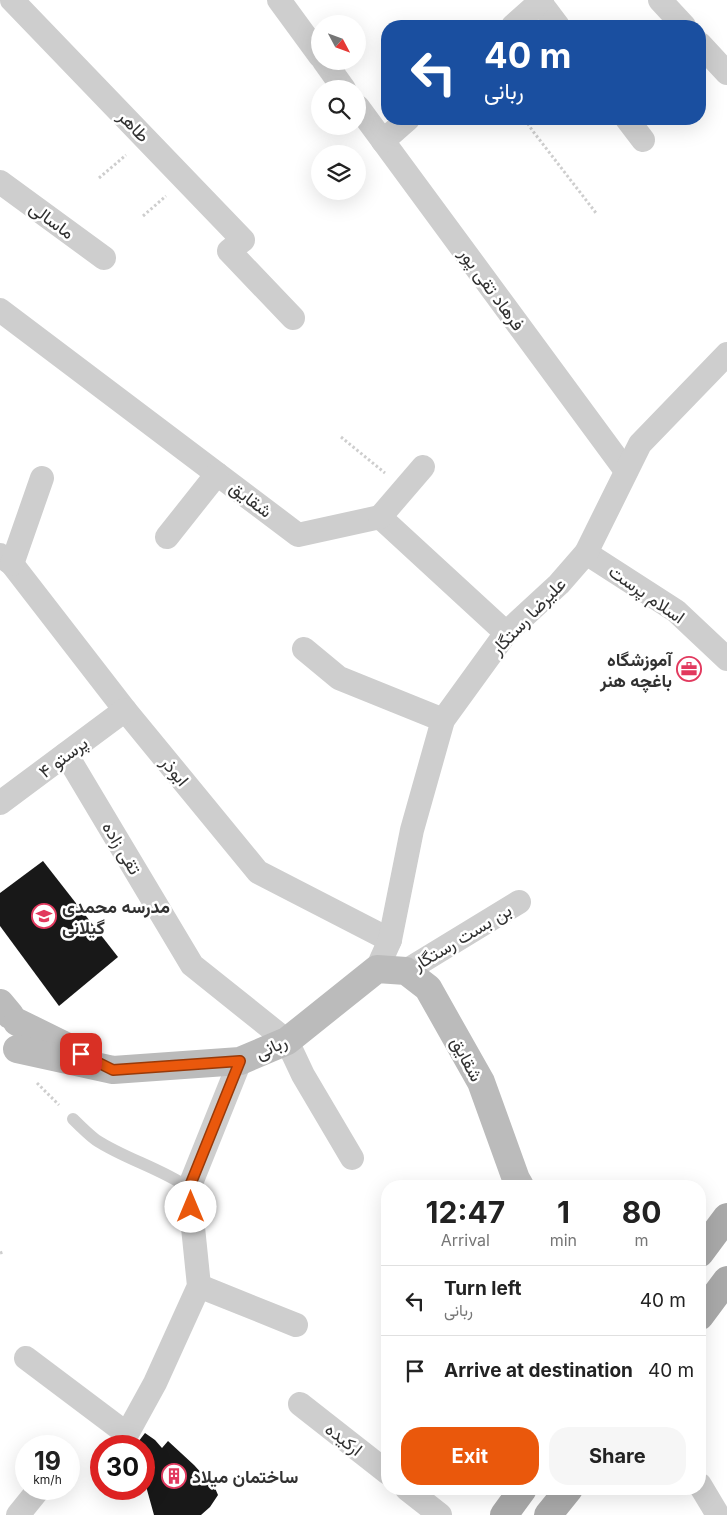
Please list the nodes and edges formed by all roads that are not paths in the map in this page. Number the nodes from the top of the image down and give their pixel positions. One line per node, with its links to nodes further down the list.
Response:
1 (12, 0): 19 (street, طاهر)
2 (279, 0): 8 (street)
3 (660, 0): 7 (street)
4 (541, 1): 5 (street); 6 (street)
5 (520, 20)
6 (554, 20)
7 (678, 20)
8 (311, 44)
9 (706, 50): 10 (street)
10 (727, 73)
11 (366, 118): 15 (street, فرهاد تقی پور)
12 (401, 125): 15 (street)
13 (632, 125): 14 (street)
14 (643, 140)
15 (383, 141): 22 (street, فرهاد تقی پور)
16 (0, 182): 17 (street, ماسالی)
17 (104, 258)
18 (0, 310): 23 (street, شقایق)
19 (294, 318)
20 (727, 354): 22 (street, علیرضا رستگار)
21 (423, 467): 25 (street)
22 (626, 471): 27 (street, علیرضا رستگار)
23 (217, 474): 25 (street, شقایق); 26 (street)
24 (42, 478): 28 (street)
25 (380, 517): 29 (street)
26 (167, 537)
27 (586, 553): 29 (street, علیرضا رستگار); 31 (street, اسلام پرست)
28 (6, 560): 32 (street, ابوذر)
29 (506, 633): 33 (street, علیرضا رستگار)
30 (304, 649): 33 (street)
31 (727, 659)
32 (125, 710): 34 (street, پرستو ۴); 37 (street, ابوذر)
33 (443, 720): 37 (street, علیرضا رستگار)
34 (66, 754): 35 (street, پرستو ۴); 41 (street, تقی زاده)
35 (0, 803)
36 (519, 902): 39 (street, بن بست رستگار)
37 (390, 940): 38 (street, علیرضا رستگار)
38 (377, 969): 39 (main road); 41 (main road, ربانی)
39 (406, 971): 47 (main road, شقایق)
40 (7, 1013): 42 (main road); 44 (main road)
41 (287, 1041): 43 (main road, ربانی); 46 (street)
42 (6, 1057): 44 (main road, ربانی)
43 (240, 1061): 44 (main road, ربانی); 48 (street)
44 (113, 1070)
45 (73, 1119): 48 (lane)
46 (352, 1158)
47 (517, 1180)
48 (189, 1188): 52 (street)
49 (727, 1217): 50 (main road)
50 (706, 1245)
51 (727, 1280): 53 (main road)
52 (199, 1286): 54 (street); 55 (street)
53 (706, 1308)
54 (296, 1325)
55 (26, 1358)
56 (300, 1404): 57 (street, ارکیده)
57 (381, 1468)
58 (415, 1495): 64 (street)
59 (519, 1495): 65 (main road)
60 (563, 1495): 66 (main road)
61 (706, 1495): 67 (street)
62 (30, 1500): 63 (street)
63 (18, 1515)
64 (440, 1515)
65 (504, 1515)
66 (548, 1515)
67 (718, 1515)

